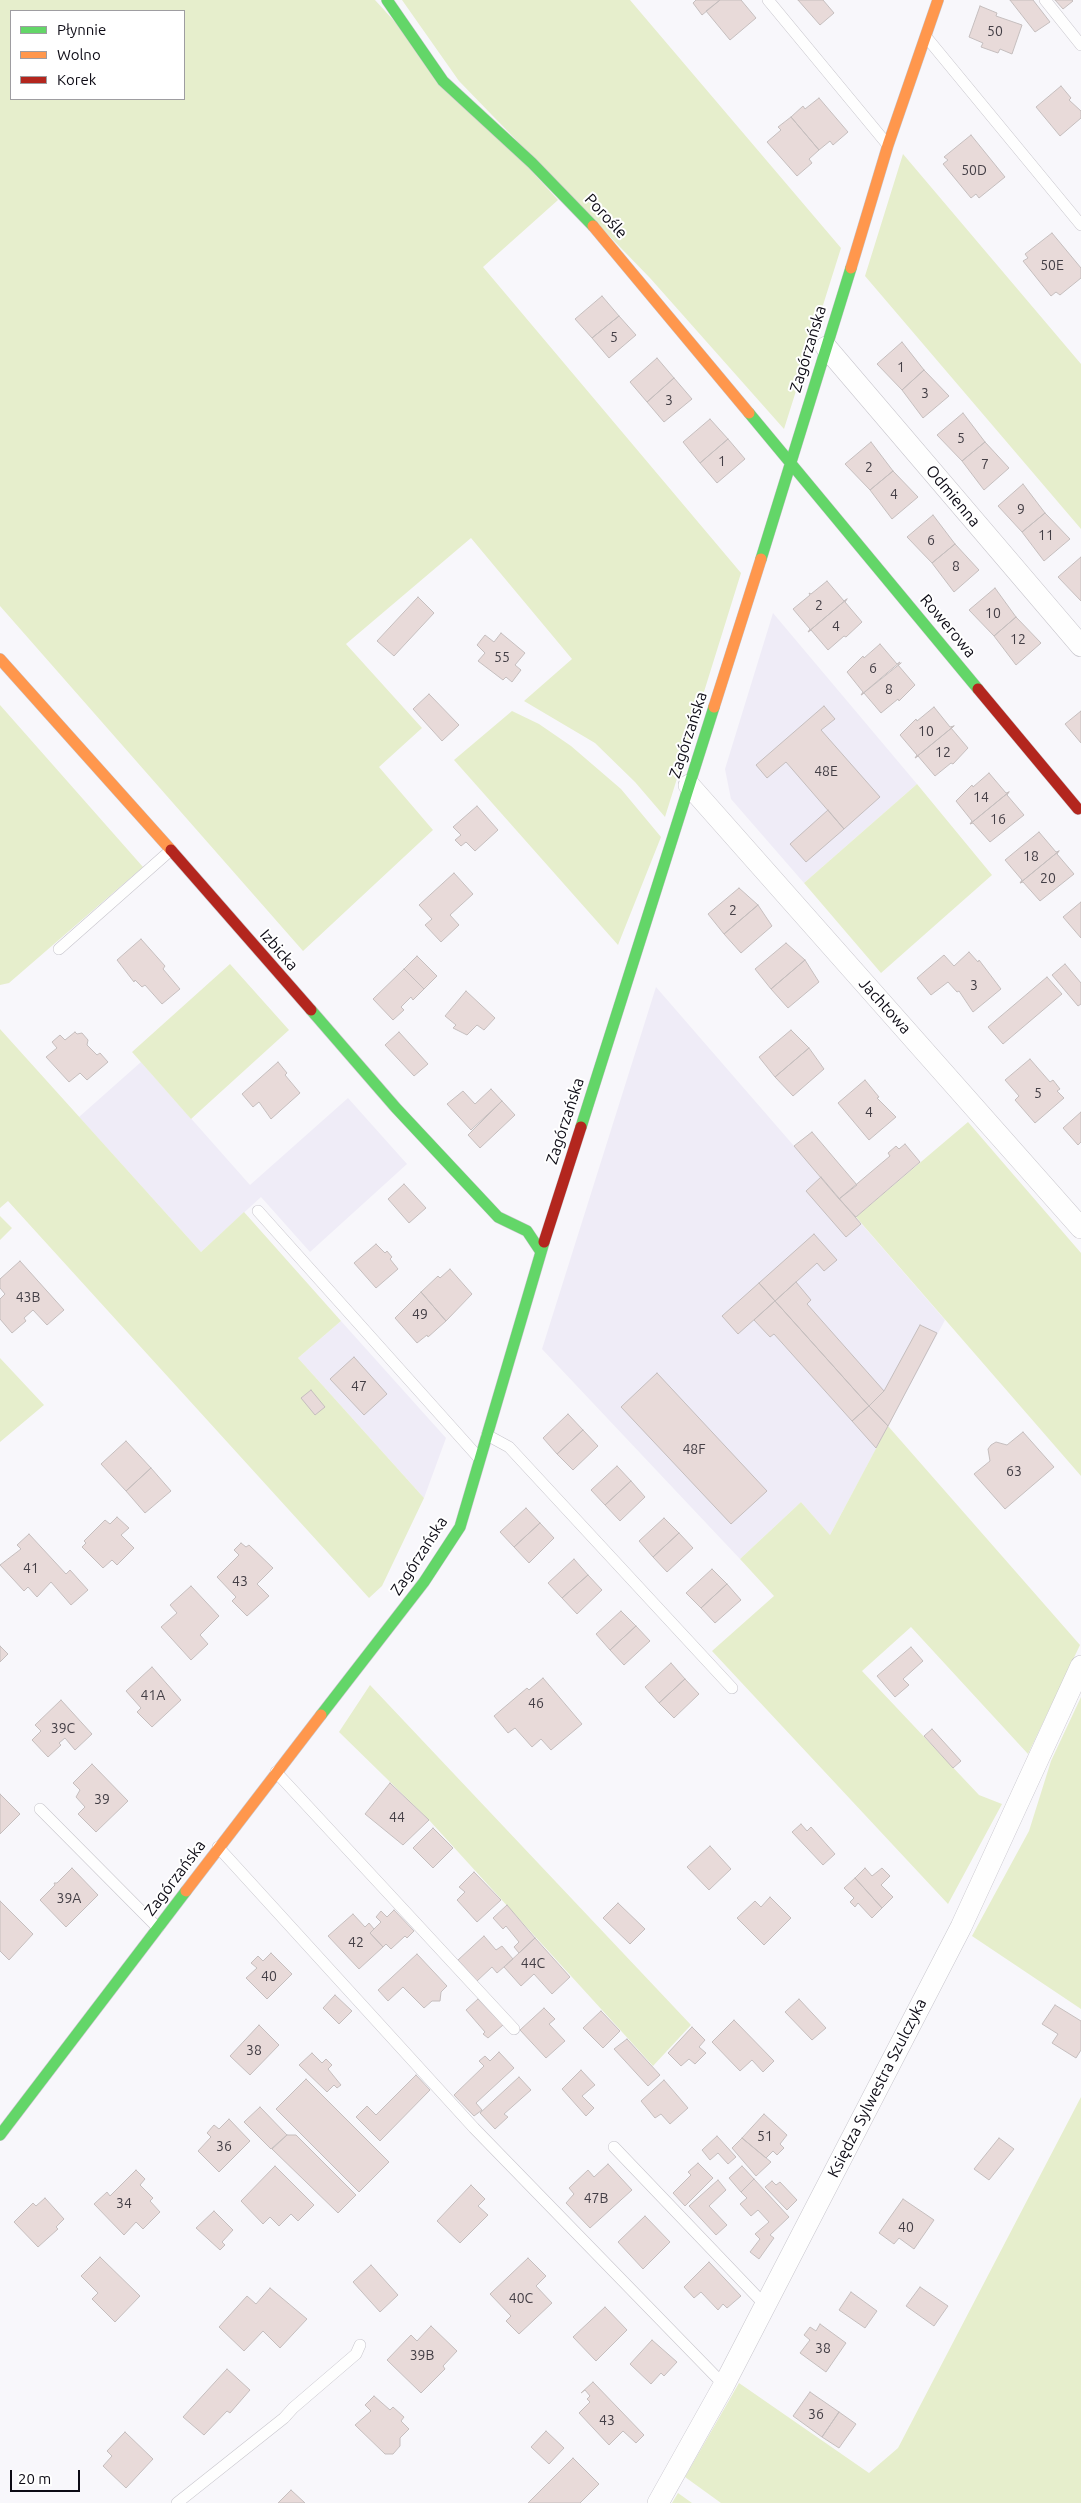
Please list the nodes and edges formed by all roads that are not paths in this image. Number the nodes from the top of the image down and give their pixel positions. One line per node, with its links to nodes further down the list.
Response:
1 (387, 0): 10 (street, Porośle)
2 (768, 0): 7 (lane)
3 (1045, 0): 6 (lane)
4 (933, 3): 5 (street, Zagórzańska)
5 (926, 36): 7 (street, Zagórzańska); 8 (lane)
6 (1081, 45)
7 (888, 145): 9 (street, Zagórzańska)
8 (1081, 225)
9 (826, 347): 10 (street, Zagórzańska); 11 (street, Odmienna)
10 (791, 465): 13 (street, Zagórzańska); 14 (street, Rowerowa)
11 (1081, 646)
12 (0, 659): 15 (street, Izbicka)
13 (689, 785): 18 (street, Jachtowa); 19 (street, Zagórzańska)
14 (1080, 809)
15 (171, 850): 16 (lane); 19 (street, Izbicka)
16 (59, 949)
17 (258, 1211): 21 (lane)
18 (1081, 1228)
19 (541, 1252): 20 (street, Zagórzańska)
20 (487, 1435): 21 (street, Zagórzańska); 23 (lane)
21 (480, 1459): 24 (street, Zagórzańska)
22 (1081, 1666): 31 (street, Księdza Sylwestra Szulczyka)
23 (732, 1688)
24 (276, 1772): 26 (street, Zagórzańska); 28 (lane)
25 (40, 1809): 27 (lane)
26 (218, 1847): 27 (street, Zagórzańska); 33 (lane)
27 (158, 1928): 29 (street, Zagórzańska)
28 (514, 2030)
29 (0, 2135)
30 (614, 2147): 31 (lane)
31 (765, 2304): 33 (street, Księdza Sylwestra Szulczyka)
32 (360, 2345): 34 (lane)
33 (724, 2385): 35 (street, Księdza Sylwestra Szulczyka)
34 (177, 2503)
35 (658, 2503)

